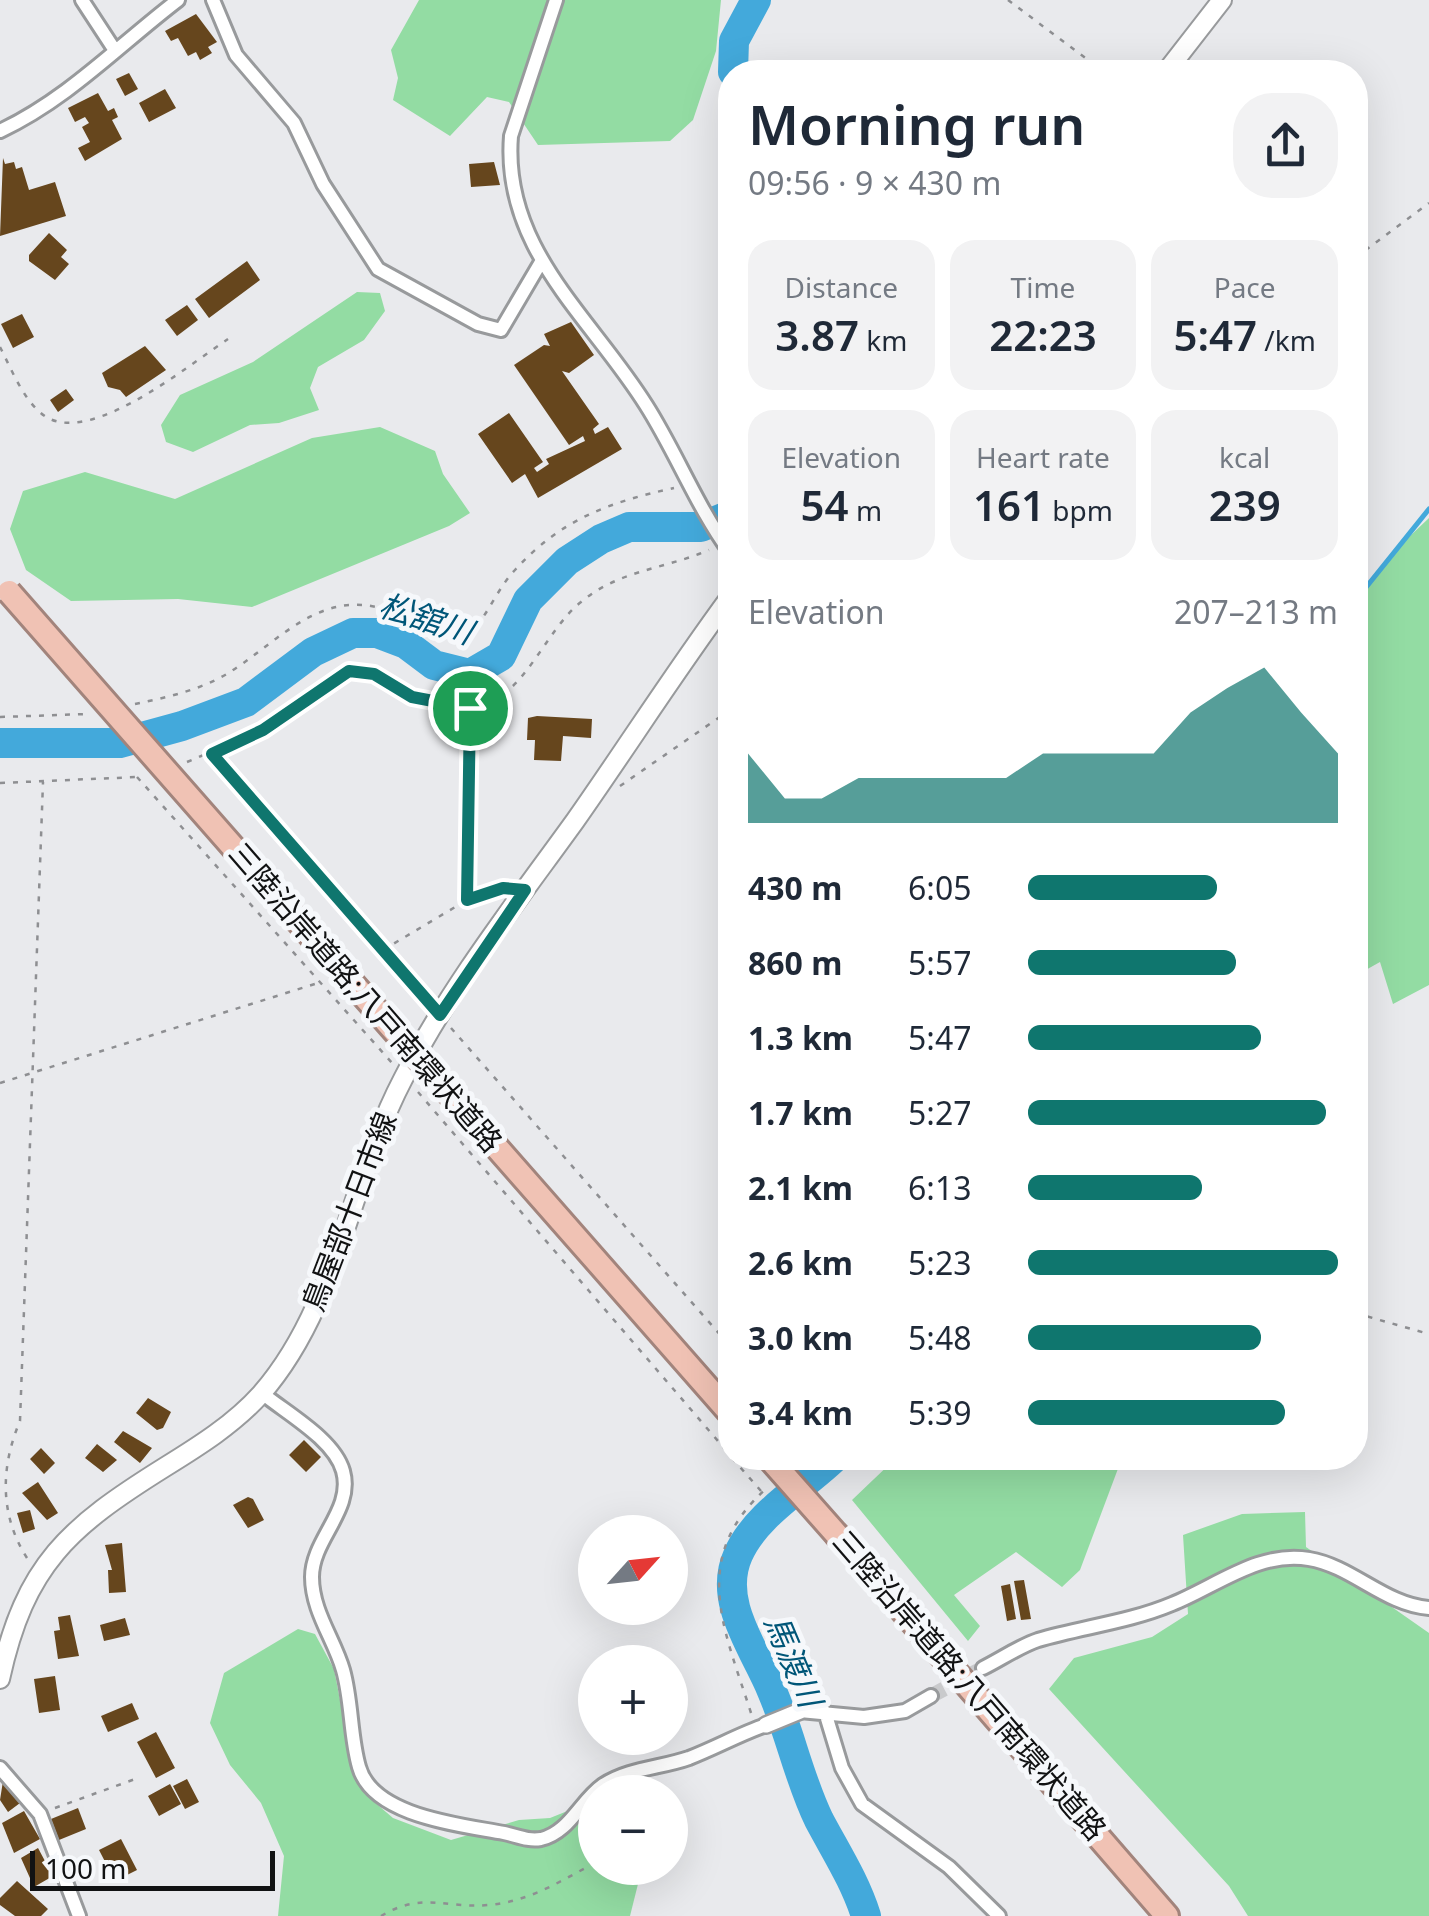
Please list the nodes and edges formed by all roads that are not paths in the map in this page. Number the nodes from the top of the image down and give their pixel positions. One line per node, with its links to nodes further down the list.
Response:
1 (82, 0): 6 (street)
2 (178, 0): 6 (street)
3 (213, 0): 9 (street)
4 (556, 0): 9 (street)
5 (1222, 0): 7 (main road)
6 (114, 49): 8 (street)
7 (1175, 60)
8 (0, 131)
9 (541, 262): 10 (street)
10 (718, 532)
11 (5, 587): 14 (highway, 三陸沿岸道路;八戸南環状道路, bridge)
12 (718, 614): 13 (main road, 鳥屋部十日市線)
13 (262, 1393): 18 (main road, 鳥屋部十日市線); 22 (street)
14 (718, 1399)
15 (780, 1470): 26 (highway, 三陸沿岸道路;八戸南環状道路, bridge)
16 (1429, 1608): 17 (street)
17 (983, 1668)
18 (0, 1679)
19 (931, 1696): 21 (street)
20 (800, 1712): 21 (street); 22 (street)
21 (825, 1712): 25 (street)
22 (761, 1727)
23 (0, 1768): 24 (street)
24 (78, 1916)
25 (999, 1916)
26 (1167, 1916)

